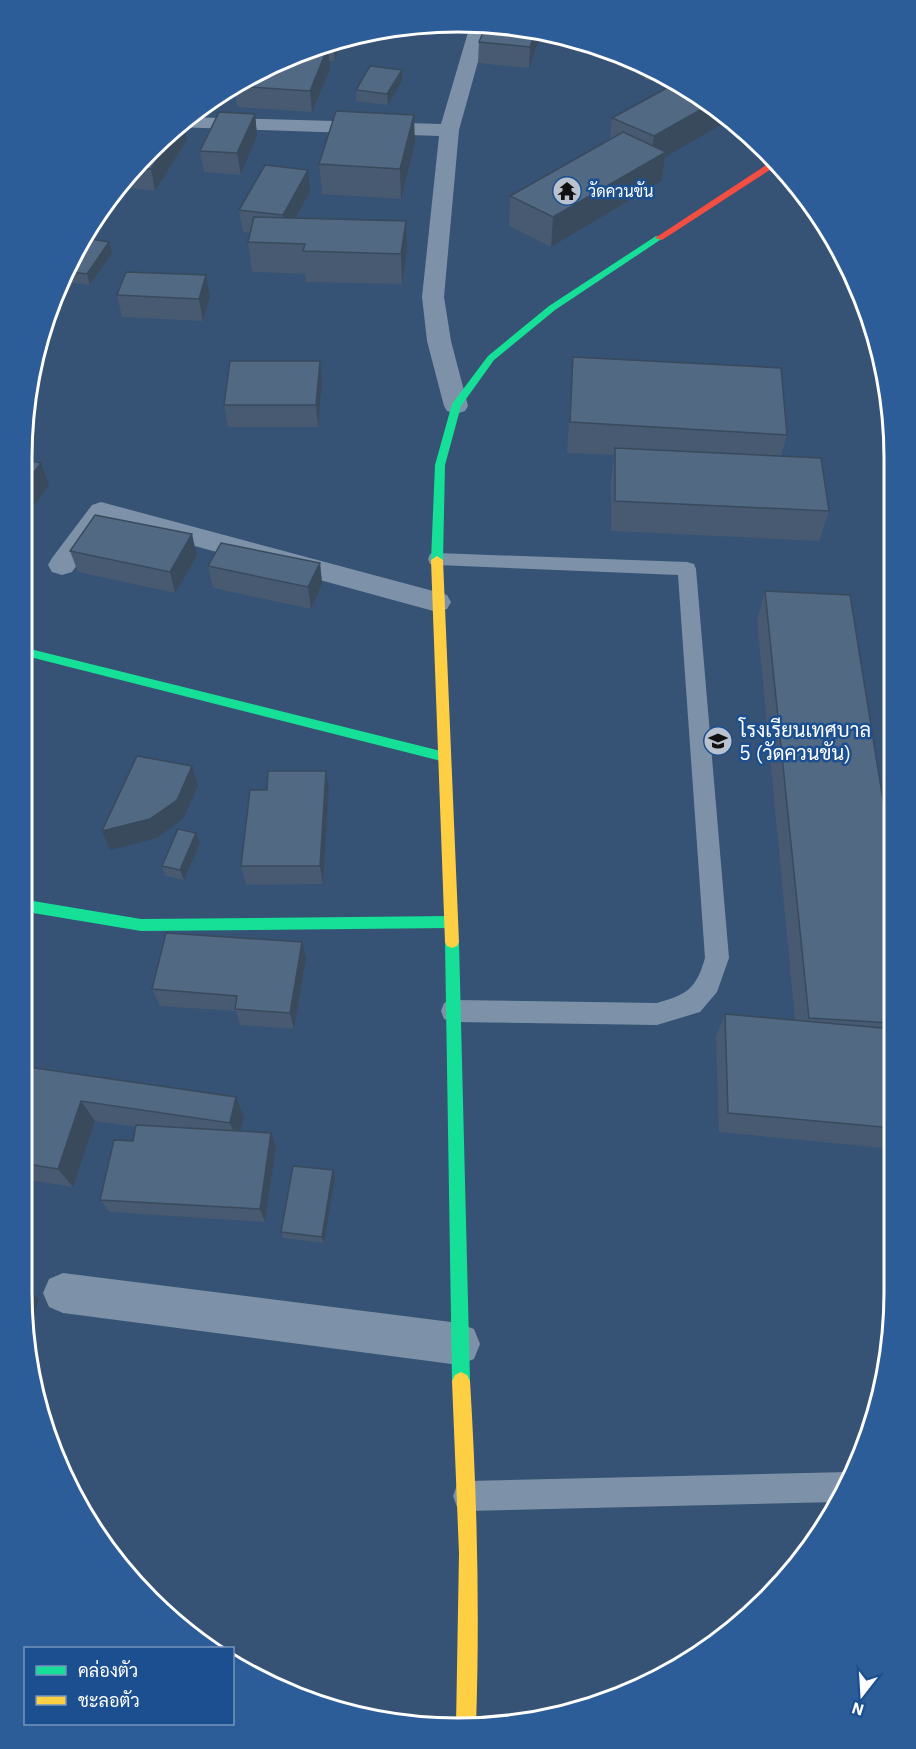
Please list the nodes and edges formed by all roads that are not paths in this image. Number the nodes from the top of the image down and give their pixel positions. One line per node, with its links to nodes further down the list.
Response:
1 (477, 32): 3 (street)
2 (194, 123): 3 (street)
3 (449, 130): 5 (street)
4 (770, 167): 5 (main road)
5 (456, 406): 6 (main road)
6 (437, 559): 8 (main road); 13 (lane)
7 (62, 565): 8 (street)
8 (437, 602): 10 (main road)
9 (32, 654): 10 (main road)
10 (445, 757): 12 (main road)
11 (32, 907): 12 (main road)
12 (451, 922): 13 (main road)
13 (453, 1011): 15 (main road)
14 (63, 1293): 15 (street)
15 (459, 1344): 17 (main road)
16 (837, 1487): 17 (lane)
17 (468, 1496): 18 (main road)
18 (470, 1652): 19 (main road); 20 (main road)
19 (478, 1717)
20 (466, 1718)

